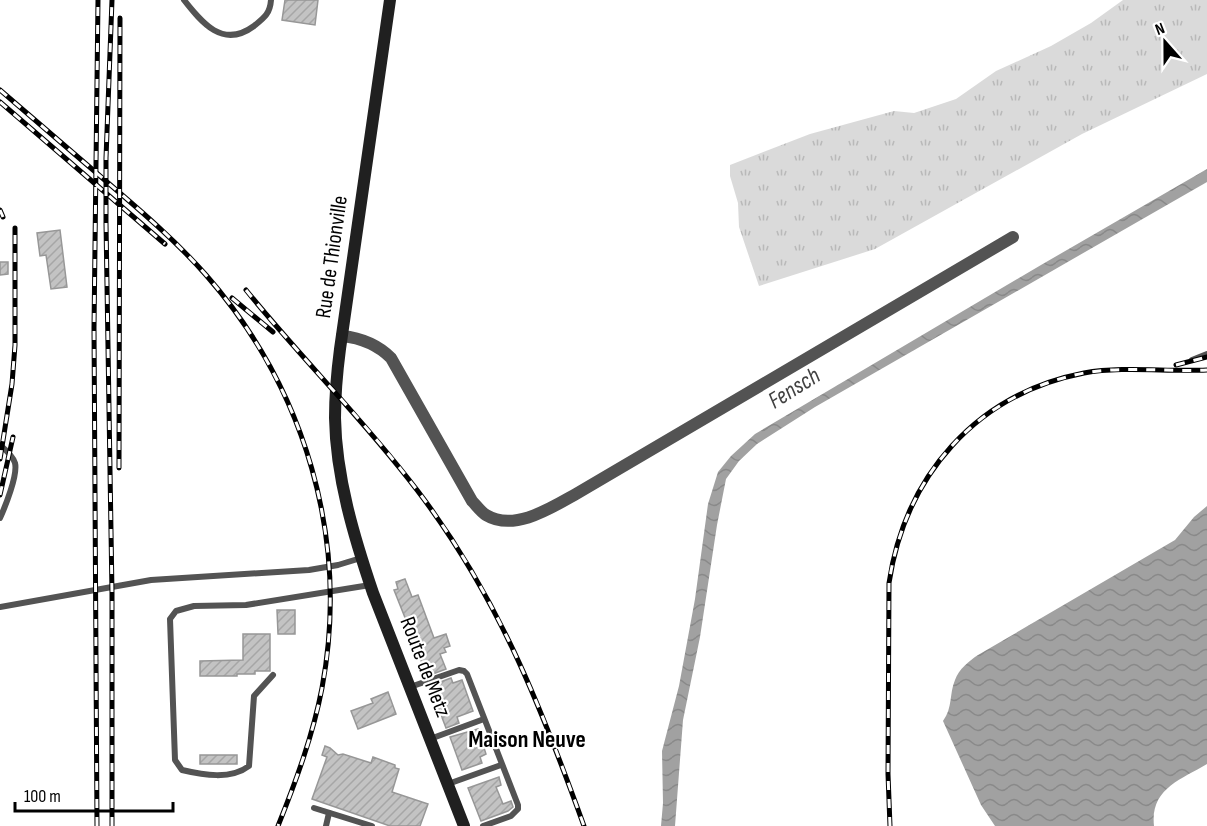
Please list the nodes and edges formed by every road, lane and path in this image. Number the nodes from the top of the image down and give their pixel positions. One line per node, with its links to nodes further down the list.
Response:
1 (184, 0): 2 (lane)
2 (271, 0)
3 (390, 0): 5 (main road, Rue de Thionville)
4 (1014, 237): 5 (street)
5 (342, 336): 10 (main road, Rue de Thionville)
6 (1207, 354): 7 (lane)
7 (1192, 360)
8 (0, 445): 9 (lane)
9 (0, 518)
10 (351, 521): 11 (main road, Route de Metz)
11 (362, 558): 12 (main road, Route de Metz); 13 (lane)
12 (370, 585): 14 (lane); 15 (main road, Route de Metz)
13 (0, 607)
14 (273, 675)
15 (410, 687): 16 (lane); 17 (main road, Route de Metz)
16 (484, 719): 17 (lane); 18 (lane)
17 (430, 739): 19 (main road, Route de Metz)
18 (501, 765): 19 (lane); 25 (lane)
19 (448, 784): 24 (main road, Route de Metz)
20 (314, 808): 21 (lane)
21 (329, 813): 22 (lane); 23 (lane)
22 (326, 826)
23 (372, 826)
24 (464, 826)
25 (483, 826)

